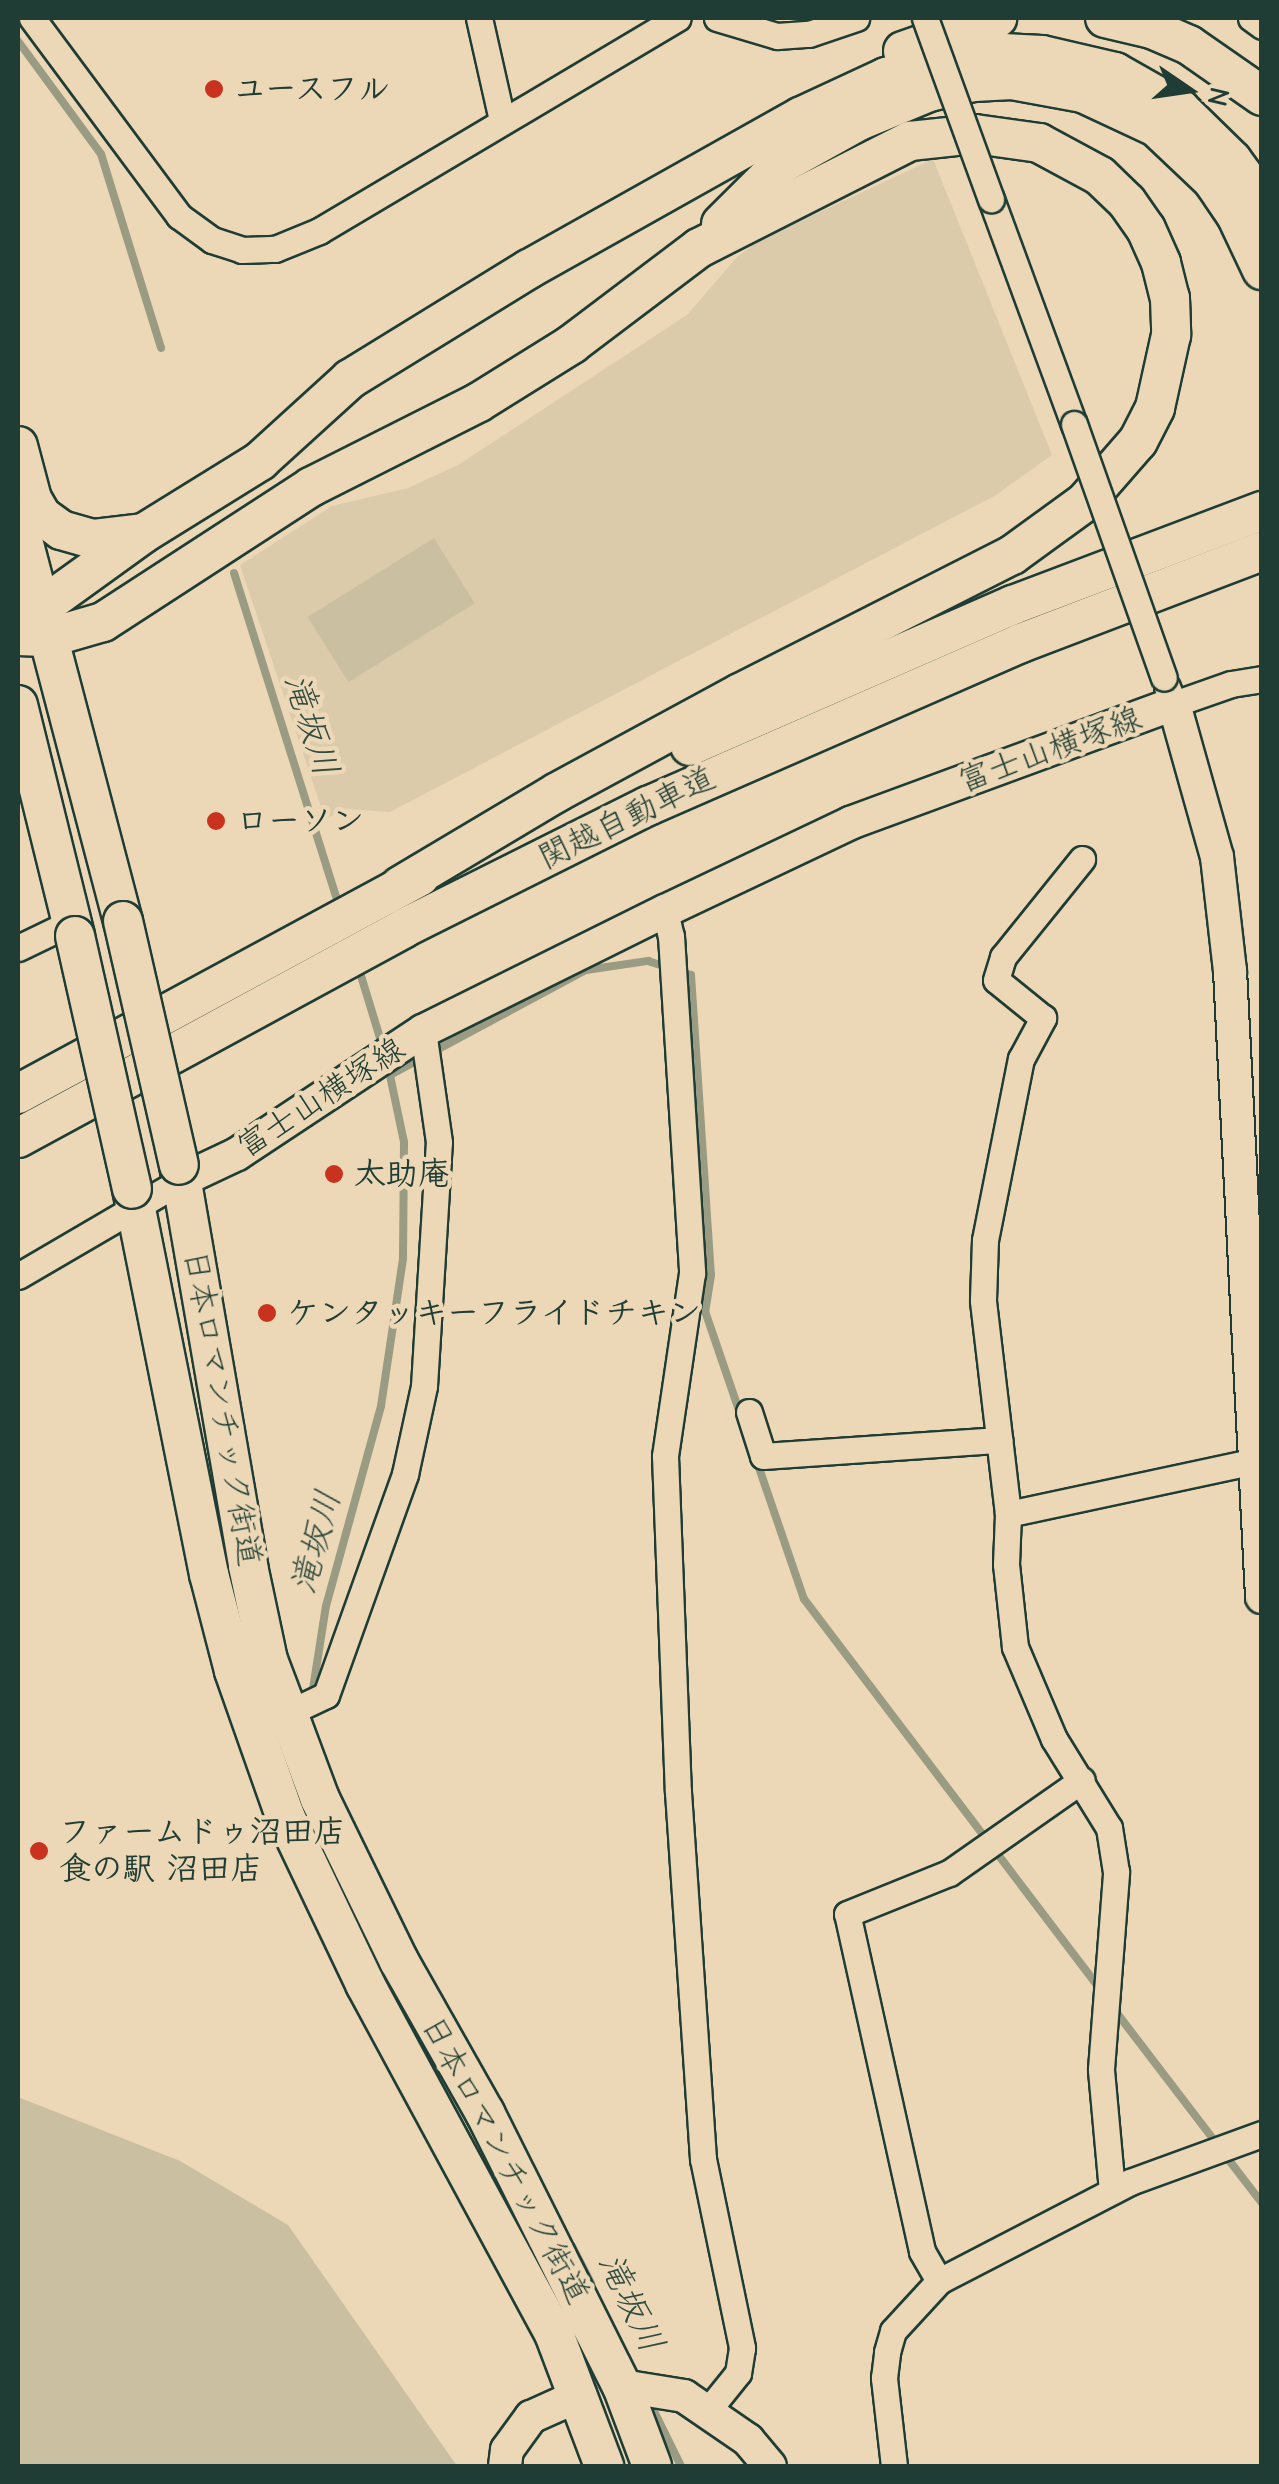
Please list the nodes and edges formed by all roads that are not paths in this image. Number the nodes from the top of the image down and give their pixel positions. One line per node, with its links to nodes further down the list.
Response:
1 (32, 18): 13 (street)
2 (479, 18): 13 (street)
3 (678, 18): 13 (street)
4 (716, 18): 5 (street)
5 (856, 18)
6 (926, 18): 25 (street, bridge)
7 (997, 18): 12 (highway)
8 (1105, 18): 11 (highway)
9 (1251, 18): 10 (street)
10 (1262, 26)
11 (1262, 96)
12 (800, 117): 14 (highway); 20 (highway)
13 (502, 120)
14 (1262, 200)
15 (699, 248): 16 (highway); 23 (highway); 29 (highway)
16 (1262, 270)
17 (18, 446): 20 (highway)
18 (1262, 511): 29 (highway, 関越自動車道)
19 (18, 522): 23 (highway, 日本ロマンチック街道)
20 (144, 532): 23 (highway)
21 (1262, 551): 27 (highway, 関越自動車道)
22 (1262, 570): 27 (highway)
23 (32, 626): 36 (highway, 日本ロマンチック街道, bridge)
24 (1262, 680): 25 (street)
25 (1169, 691): 30 (main road, 富士山横塚線); 41 (main road, 富士山横塚線)
26 (18, 704): 31 (highway, 日本ロマンチック街道)
27 (833, 723): 35 (highway, 関越自動車道)
28 (1082, 858): 40 (street)
29 (400, 886): 34 (highway, 関越自動車道)
30 (665, 911): 33 (main road, 富士山横塚線); 51 (street)
31 (74, 929): 32 (street); 37 (highway, 日本ロマンチック街道, bridge)
32 (18, 948)
33 (423, 1032): 36 (main road, 富士山横塚線); 44 (street)
34 (18, 1094)
35 (18, 1138)
36 (181, 1172): 37 (street); 44 (highway, 日本ロマンチック街道)
37 (134, 1198): 38 (street); 50 (highway, 日本ロマンチック街道)
38 (18, 1276)
39 (749, 1412): 40 (street)
40 (999, 1440): 42 (street)
41 (1256, 1460): 42 (street); 43 (main road, 富士山横塚線)
42 (1008, 1514): 45 (street)
43 (1262, 1597)
44 (288, 1713): 49 (highway, 日本ロマンチック街道)
45 (1082, 1780): 47 (street); 48 (street)
46 (1262, 2134): 47 (street)
47 (1112, 2191): 48 (street)
48 (939, 2281): 56 (street)
49 (622, 2386): 50 (highway); 51 (main road); 54 (highway, 日本ロマンチック街道)
50 (580, 2395): 52 (main road); 53 (highway, 日本ロマンチック街道)
51 (708, 2410): 55 (main road)
52 (505, 2466)
53 (604, 2466)
54 (652, 2466)
55 (770, 2466)
56 (894, 2466)

